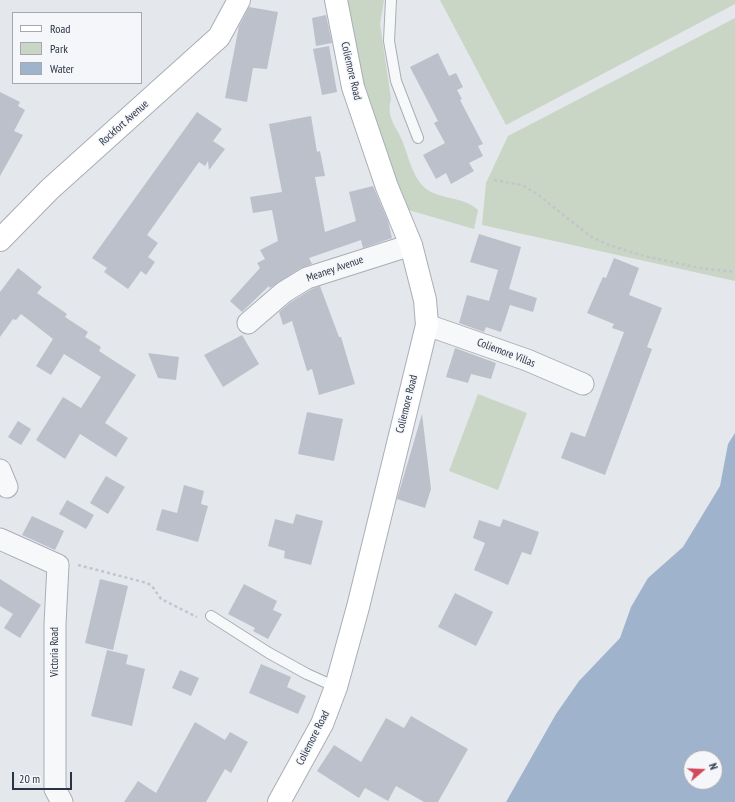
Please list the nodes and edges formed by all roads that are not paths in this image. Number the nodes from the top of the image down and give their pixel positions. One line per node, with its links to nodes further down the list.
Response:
1 (239, 0): 5 (street, Rockfort Avenue)
2 (336, 0): 6 (street, Coliemore Road)
3 (391, 0): 4 (lane)
4 (418, 138)
5 (0, 240)
6 (411, 245): 7 (street, Meaney Avenue); 8 (street, Coliemore Road)
7 (248, 323)
8 (427, 325): 9 (street, Coliemore Villas); 12 (street, Coliemore Road)
9 (583, 384)
10 (0, 539): 13 (street, Victoria Road)
11 (213, 618): 12 (lane)
12 (336, 687): 14 (street, Coliemore Road)
13 (62, 802)
14 (279, 802)

